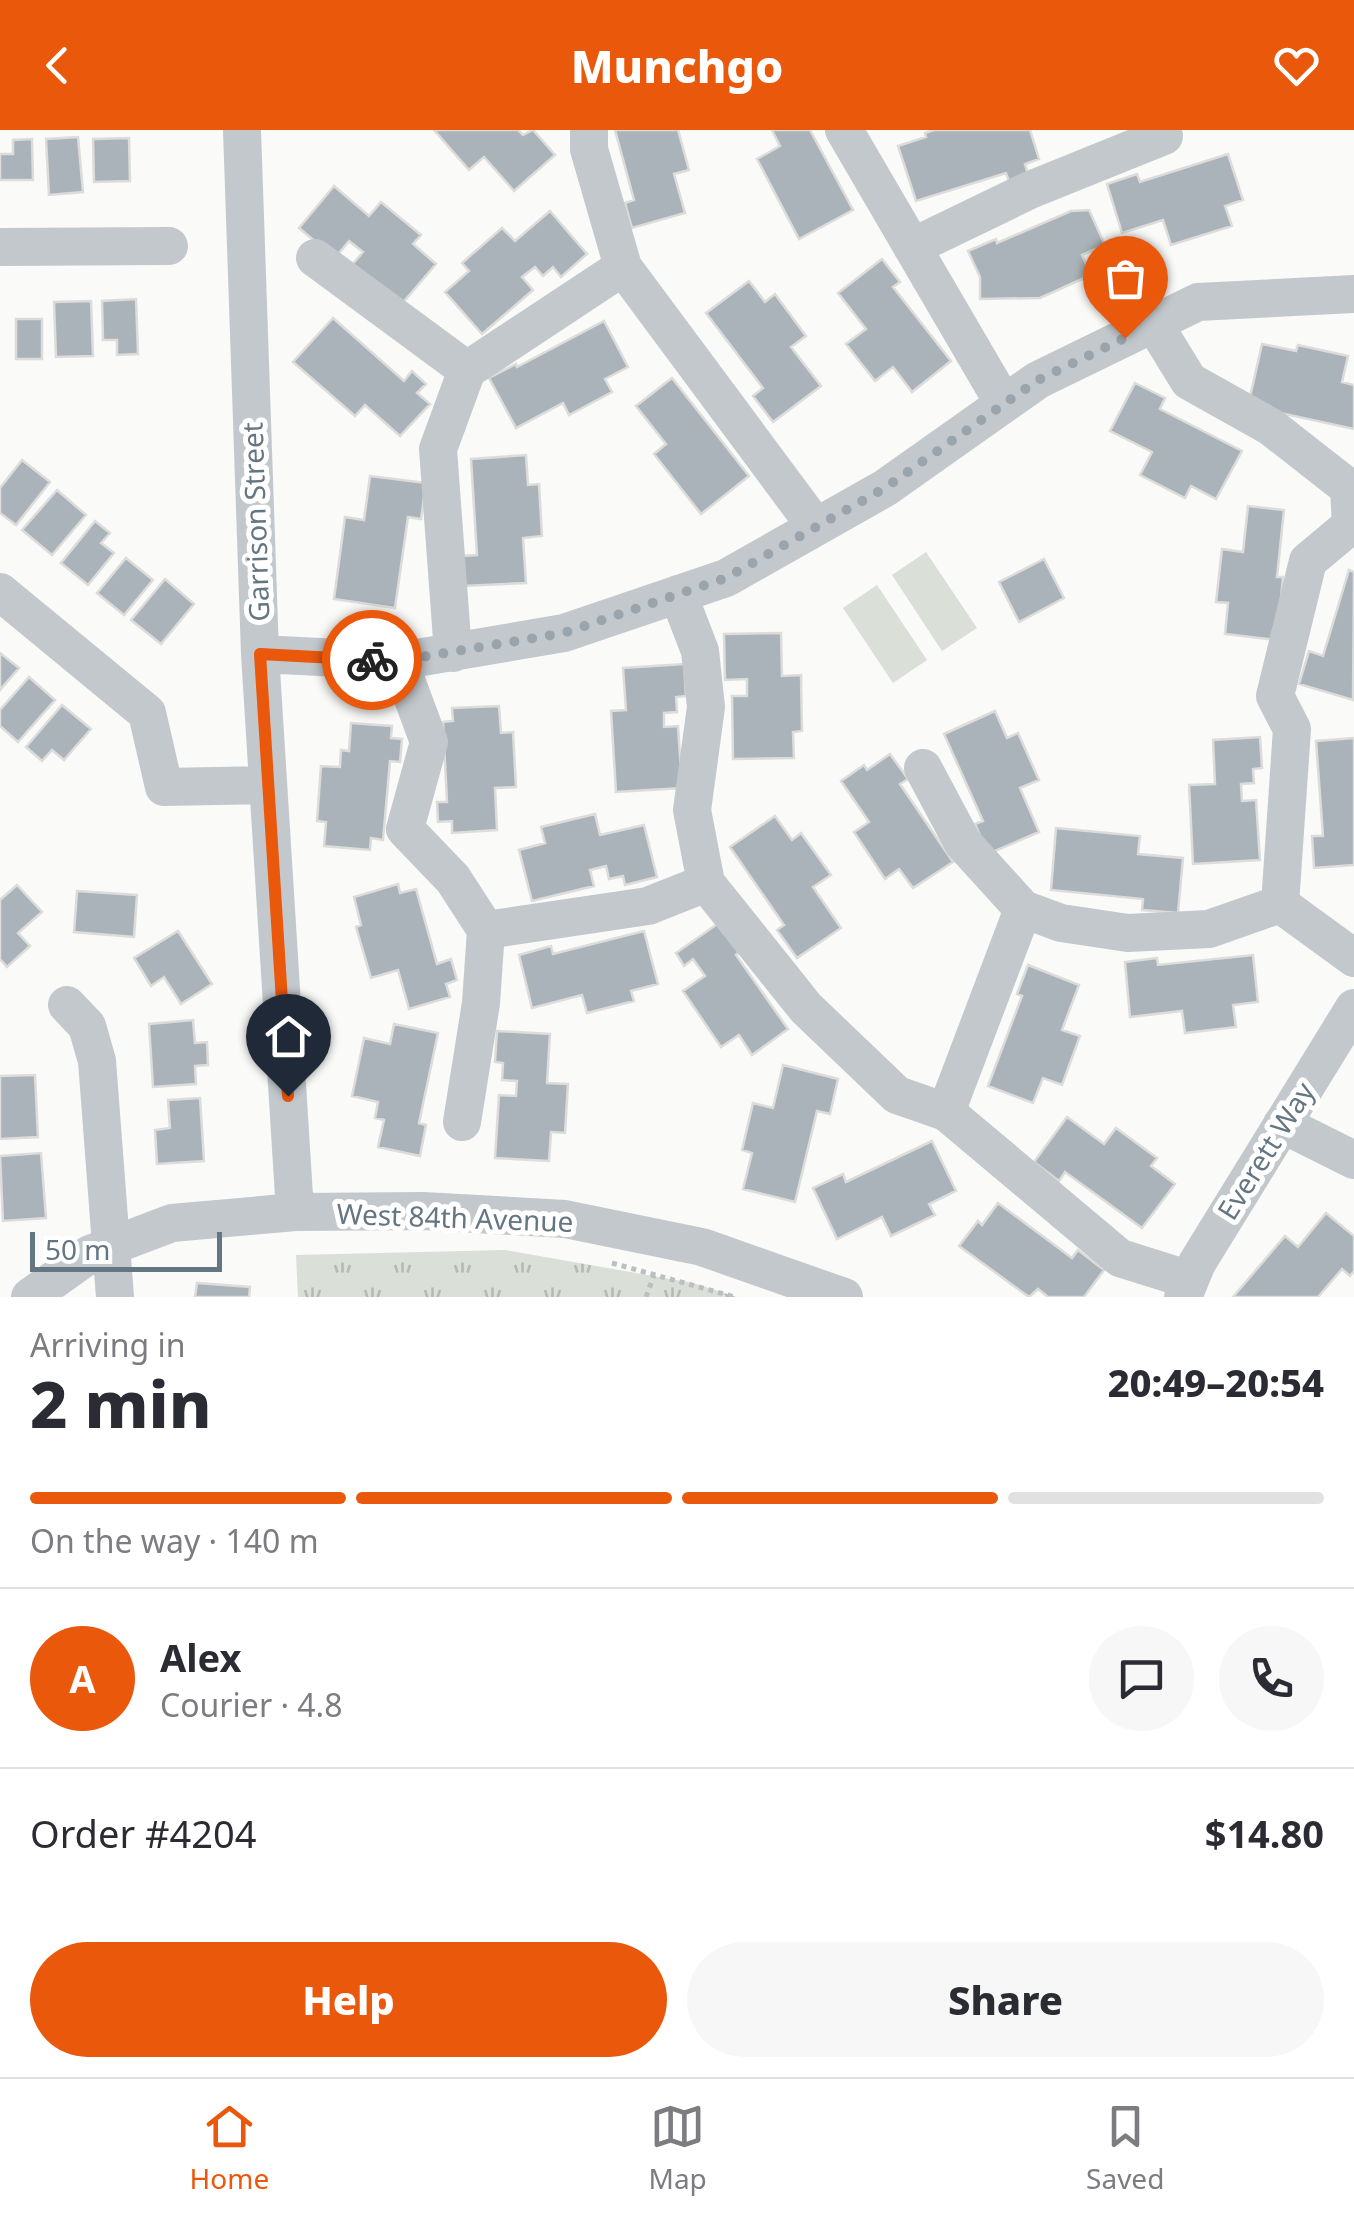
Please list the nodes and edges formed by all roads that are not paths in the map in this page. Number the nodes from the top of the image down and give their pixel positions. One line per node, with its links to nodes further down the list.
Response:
1 (242, 130): 18 (street, Garrison Street)
2 (589, 130): 9 (street)
3 (844, 130): 7 (street)
4 (1164, 136): 7 (street)
5 (0, 246): 6 (street)
6 (169, 246)
7 (912, 247): 13 (street)
8 (315, 258): 12 (street)
9 (623, 268): 12 (street); 14 (street)
10 (1354, 294): 11 (street)
11 (1154, 324): 13 (street); 23 (street)
12 (468, 370): 17 (street)
13 (1004, 404): 14 (street)
14 (816, 527): 16 (street)
15 (0, 592): 21 (street)
16 (678, 594): 17 (street); 22 (street)
17 (453, 652): 19 (street)
18 (260, 654): 19 (street); 21 (street, Garrison Street)
19 (398, 661): 25 (street)
20 (923, 768): 24 (street)
21 (268, 785): 33 (street, Garrison Street)
22 (706, 883): 25 (street); 29 (street)
23 (1280, 904): 24 (street); 26 (street)
24 (1023, 909): 29 (street)
25 (486, 930): 30 (street)
26 (1354, 958)
27 (67, 1005): 34 (street)
28 (1354, 1008): 31 (street, Everett Way)
29 (946, 1112): 35 (street)
30 (462, 1122)
31 (1282, 1124): 32 (street); 35 (street, Everett Way)
32 (1354, 1160)
33 (295, 1212): 34 (street, West 84th Avenue); 38 (street, West 84th Avenue)
34 (111, 1244): 36 (street, West 84th Avenue); 37 (street)
35 (1187, 1288)
36 (30, 1297)
37 (115, 1297)
38 (844, 1297)

